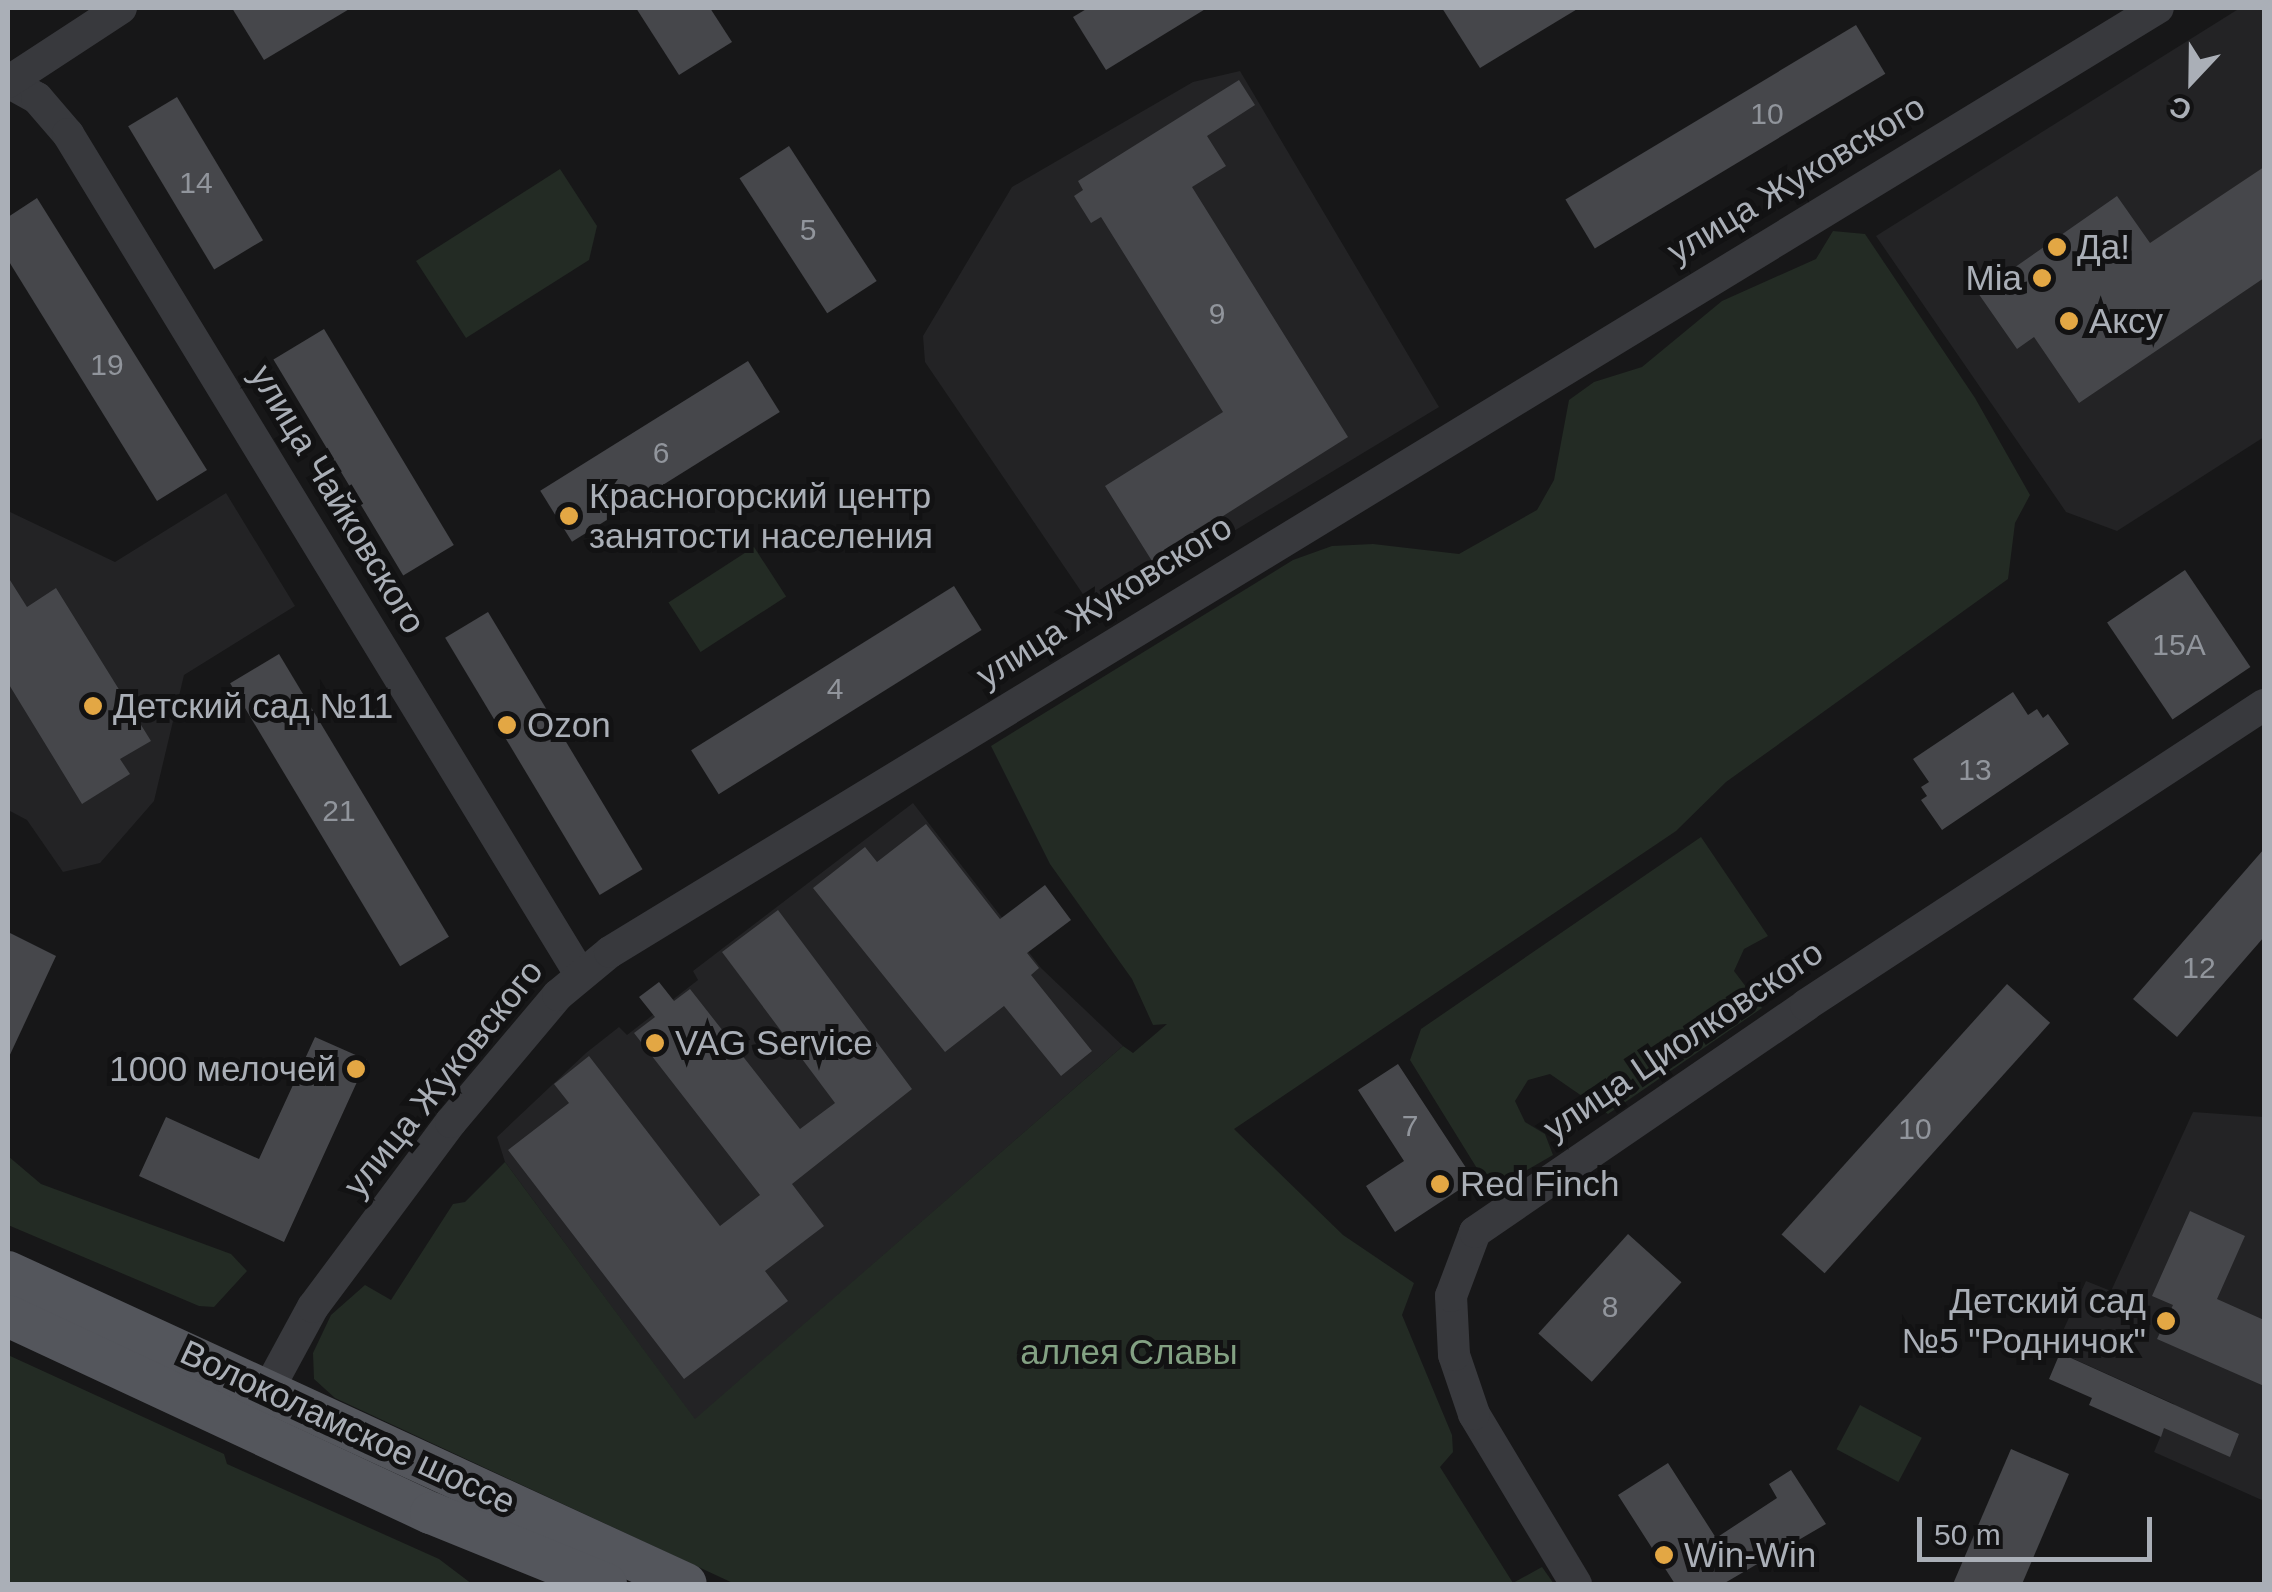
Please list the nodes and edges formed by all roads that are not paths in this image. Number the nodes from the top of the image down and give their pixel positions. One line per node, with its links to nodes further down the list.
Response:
1 (122, 8): 3 (street)
2 (2158, 8): 5 (street, улица Жуковского)
3 (8, 82): 5 (street, улица Чайковского)
4 (2264, 706): 12 (street, улица Циолковского)
5 (580, 974): 8 (street, улица Жуковского)
6 (8, 1272): 8 (main road, Волоколамское шоссе)
7 (8, 1316): 9 (main road, Волоколамское шоссе)
8 (267, 1389): 9 (street, улица Жуковского); 11 (main road, Волоколамское шоссе)
9 (248, 1430): 10 (main road, Волоколамское шоссе)
10 (606, 1584)
11 (686, 1584)
12 (1576, 1584)

